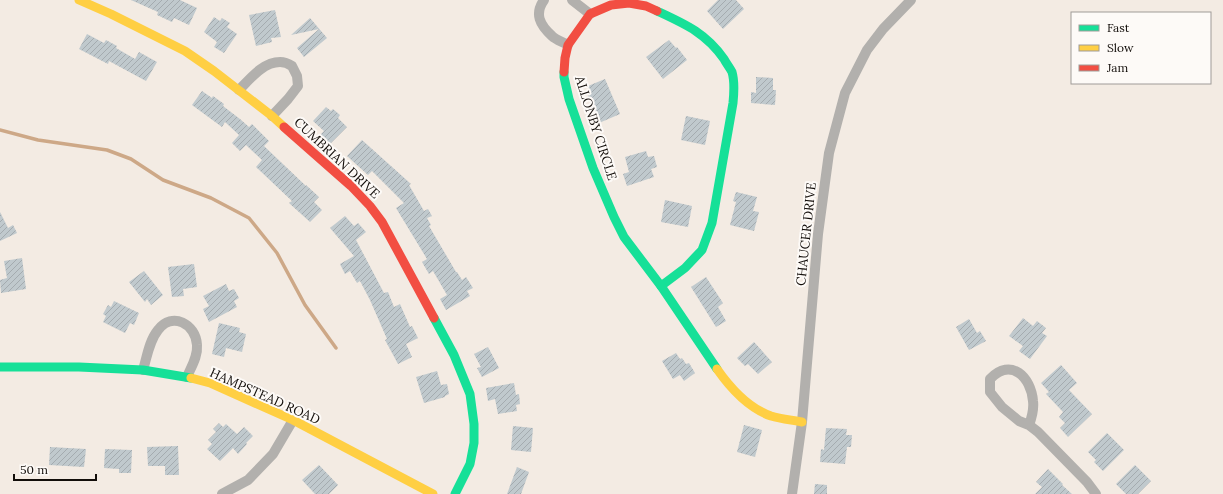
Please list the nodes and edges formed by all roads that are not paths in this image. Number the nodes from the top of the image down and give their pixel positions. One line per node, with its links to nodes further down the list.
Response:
1 (79, 0): 7 (street, CUMBRIAN DRIVE)
2 (544, 0): 6 (street)
3 (572, 0): 5 (street)
4 (911, 0): 14 (street, CHAUCER DRIVE)
5 (590, 14): 6 (street, ALLONBY CIRCLE); 9 (street, ALLONBY CIRCLE)
6 (568, 45): 9 (street, ALLONBY CIRCLE)
7 (239, 90): 8 (street, CUMBRIAN DRIVE); 8 (street)
8 (272, 116): 18 (street, CUMBRIAN DRIVE)
9 (661, 286): 14 (street, ALLONBY CIRCLE)
10 (0, 367): 11 (street, HAMPSTEAD ROAD)
11 (143, 370): 12 (street, HAMPSTEAD ROAD); 12 (street)
12 (187, 377): 13 (street, HAMPSTEAD ROAD)
13 (292, 420): 16 (street); 17 (street, HAMPSTEAD ROAD)
14 (802, 422): 19 (street, CHAUCER DRIVE)
15 (1029, 425): 15 (street); 20 (street)
16 (222, 494)
17 (433, 494)
18 (455, 494)
19 (792, 494)
20 (1096, 494)

